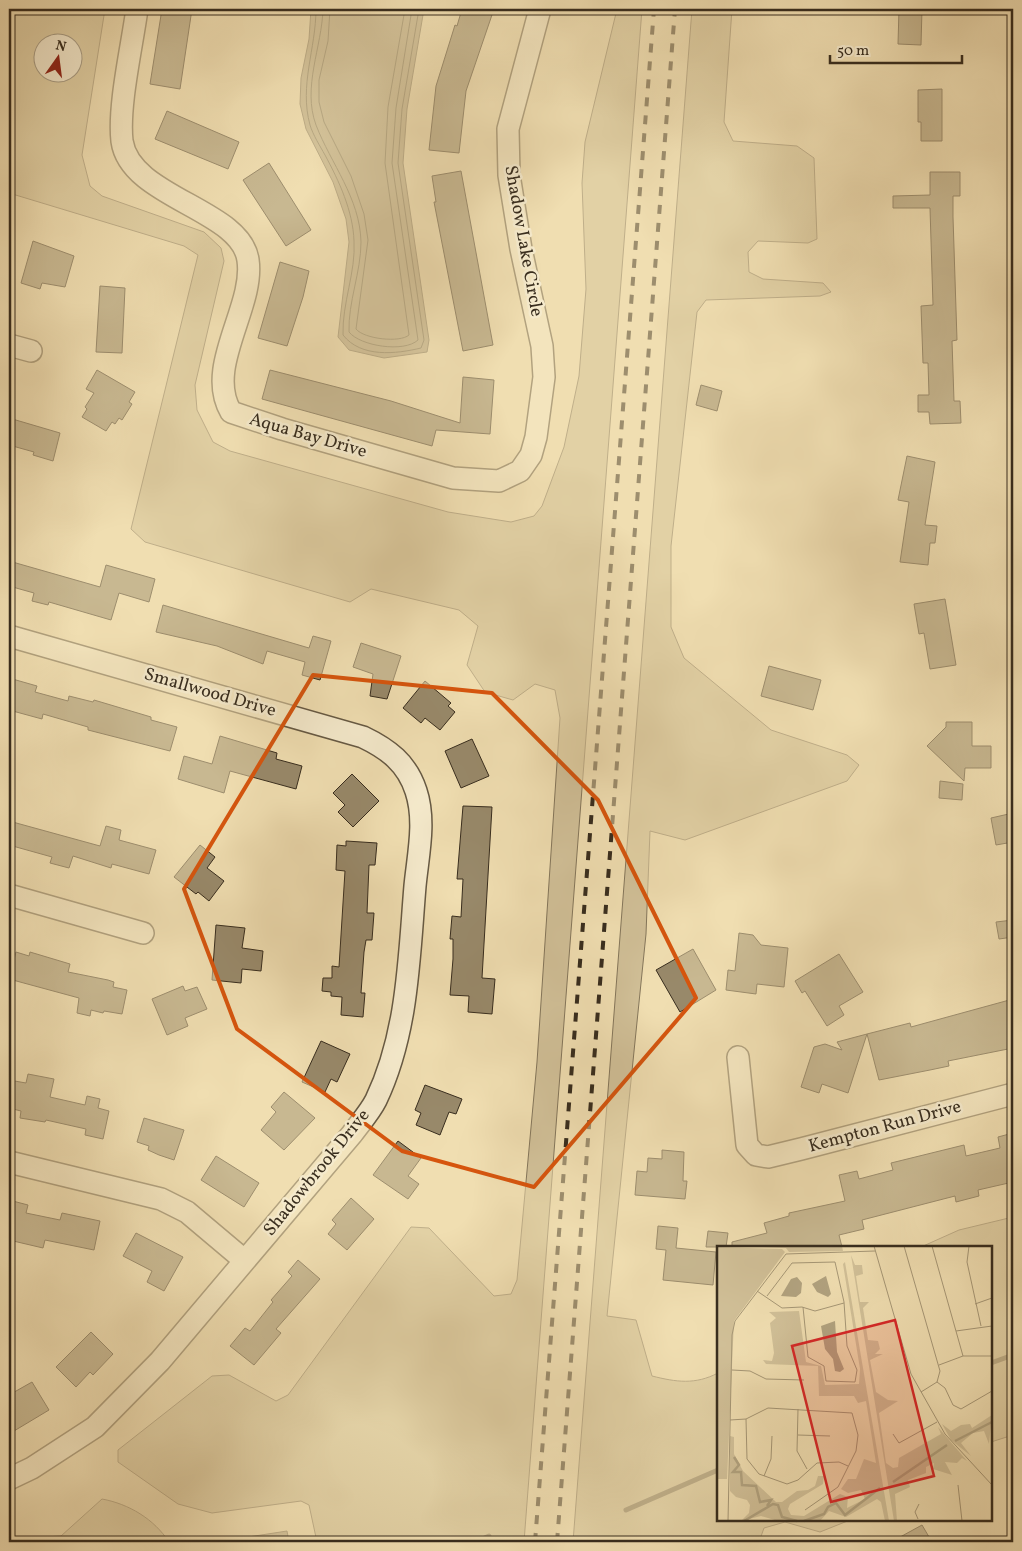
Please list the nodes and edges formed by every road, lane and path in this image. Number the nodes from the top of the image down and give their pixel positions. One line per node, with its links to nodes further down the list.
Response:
1 (137, 9): 5 (street, Aqua Bay Drive)
2 (540, 9): 5 (street, Shadow Lake Circle)
3 (9, 345): 4 (street)
4 (31, 351)
5 (520, 471)
6 (9, 636): 7 (street, Smallwood Drive)
7 (403, 765): 13 (street, Shadowbrook Drive)
8 (9, 895): 9 (street)
9 (143, 933)
10 (738, 1057): 11 (street, Kempton Run Drive)
11 (1013, 1094)
12 (9, 1162): 13 (street)
13 (244, 1260): 14 (street, Shadowbrook Drive)
14 (9, 1479)

